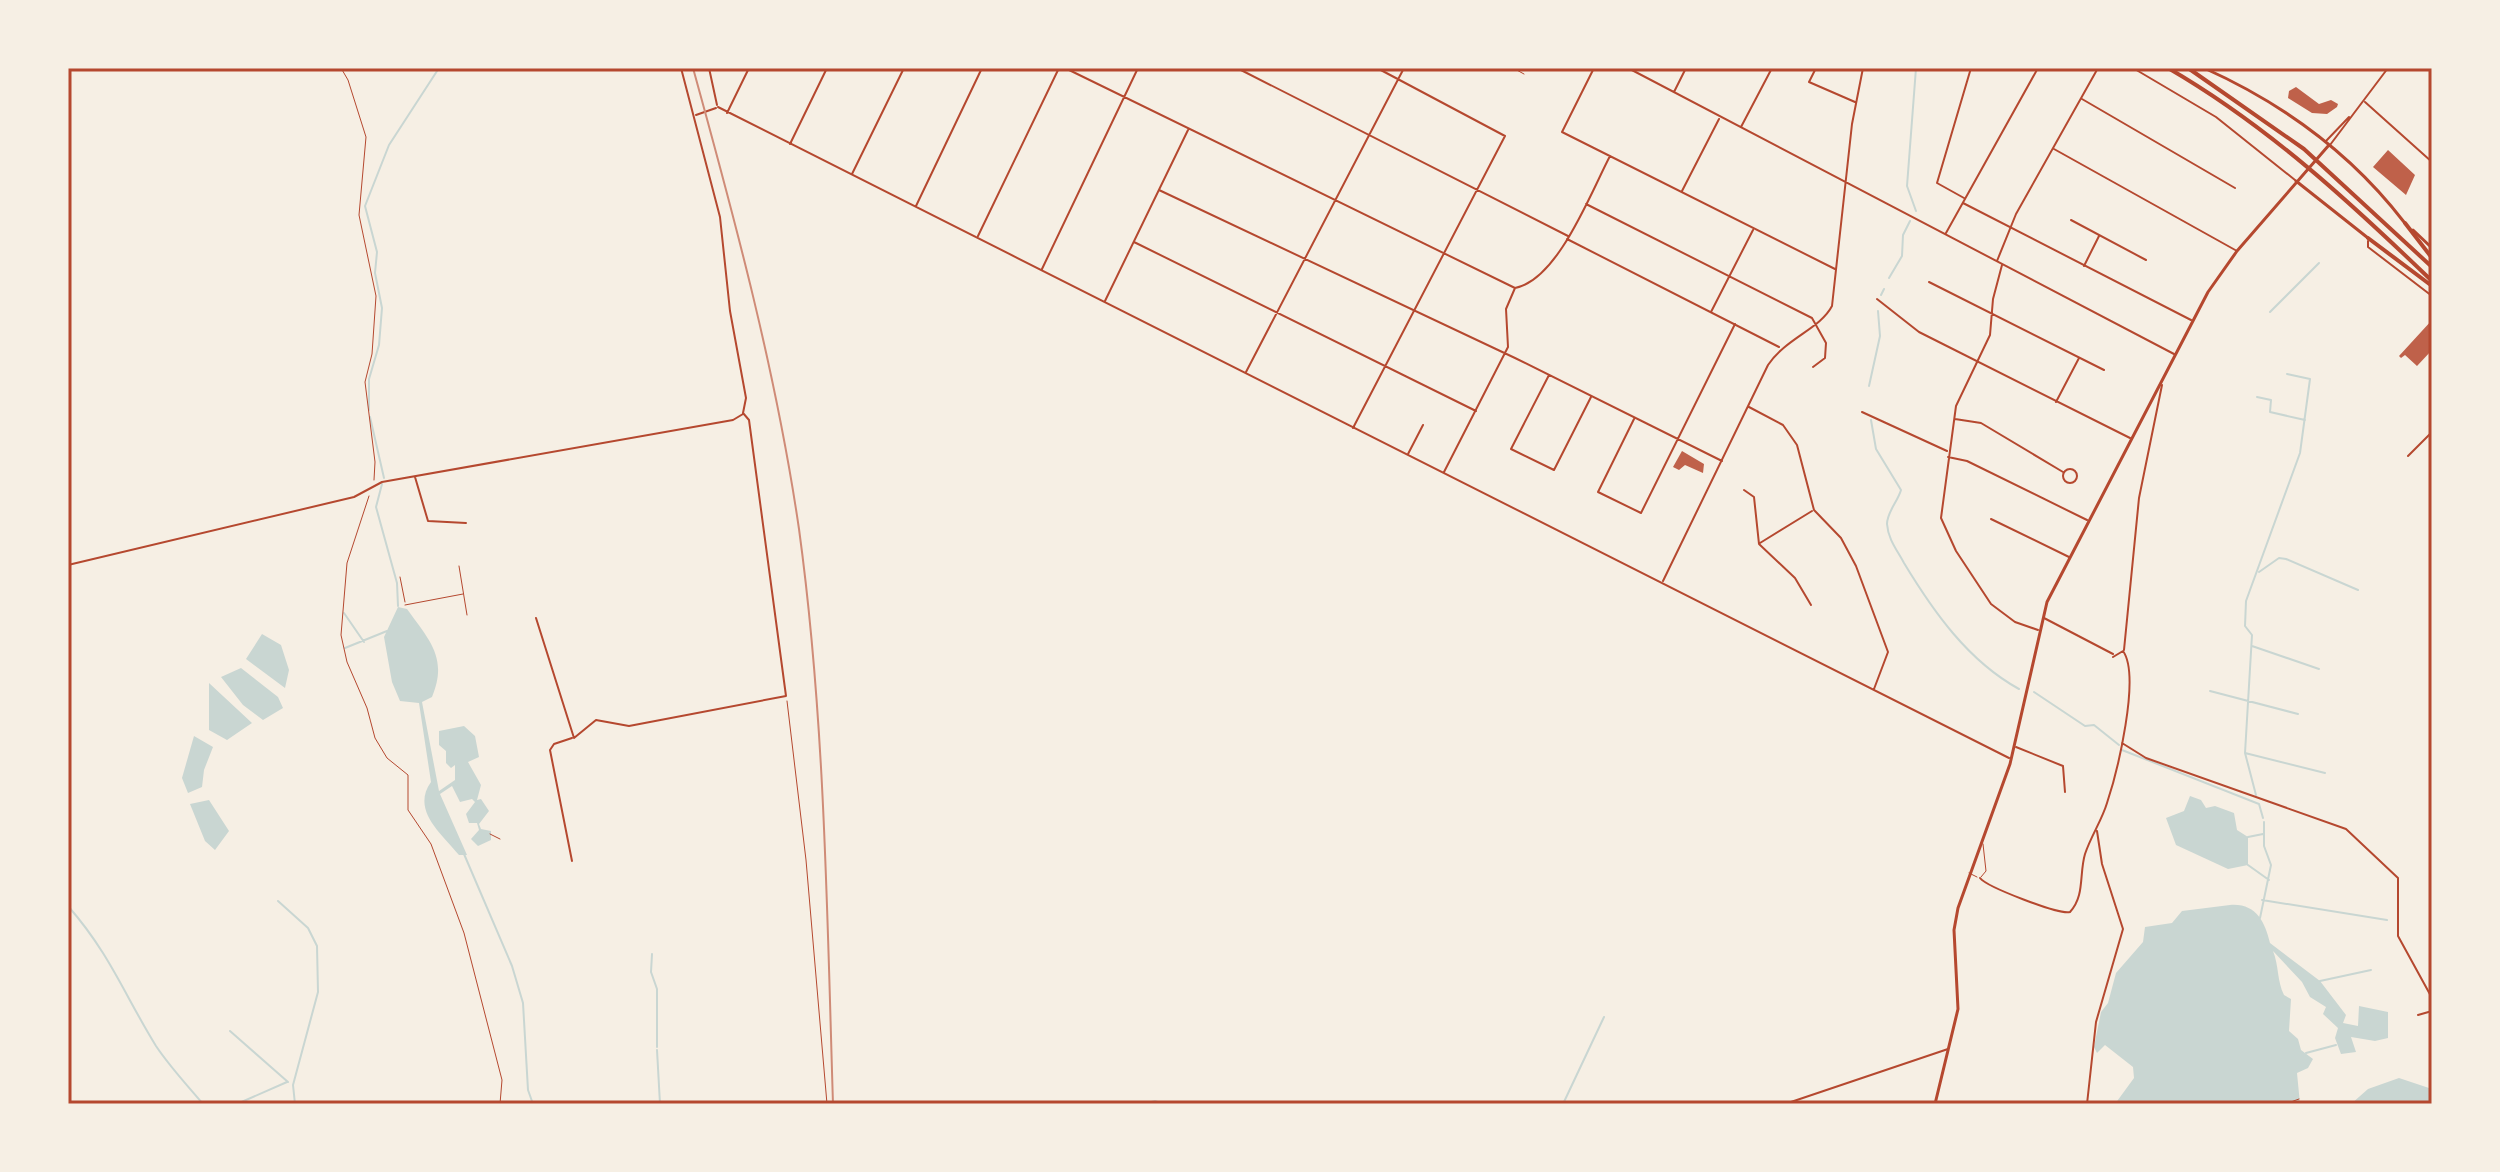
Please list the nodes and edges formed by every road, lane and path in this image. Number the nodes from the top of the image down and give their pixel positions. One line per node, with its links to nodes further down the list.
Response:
1 (341, 68): 127 (path)
2 (681, 68): 38 (street)
3 (709, 68): 36 (street)
4 (749, 68): 37 (street)
5 (827, 68): 44 (street)
6 (904, 68): 48 (street)
7 (982, 68): 58 (street)
8 (1059, 68): 66 (street)
9 (1065, 68): 32 (street)
10 (1138, 68): 32 (street)
11 (1237, 68): 42 (street)
12 (1377, 68): 30 (street)
13 (1404, 68): 30 (street)
14 (1513, 68): 29 (lane)
15 (1594, 68): 46 (street)
16 (1628, 68): 31 (street)
17 (1686, 68): 31 (street)
18 (1772, 68): 40 (street)
19 (1816, 68): 35 (street)
20 (1863, 68): 35 (street)
21 (1971, 68): 56 (street)
22 (2038, 68): 56 (street)
23 (2098, 68): 33 (street)
24 (2133, 68): 50 (street)
25 (2168, 68): 83 (main road)
26 (2188, 68): 78 (main road)
27 (2204, 68): 43 (street)
28 (2388, 68): 34 (street)
29 (1524, 74)
30 (1398, 79): 42 (street); 52 (street)
31 (1674, 92): 39 (street)
32 (1124, 96): 41 (street); 80 (street)
33 (2081, 98): 45 (street); 51 (street)
34 (2363, 100): 43 (street); 47 (street)
35 (1856, 102): 49 (street)
36 (718, 107): 37 (street); 38 (street)
37 (727, 113): 44 (street)
38 (695, 116): 111 (street)
39 (1720, 116): 40 (street); 54 (street)
40 (1741, 127): 49 (street)
41 (1189, 128): 53 (street); 55 (street)
42 (1369, 134): 52 (street); 55 (street)
43 (2327, 144): 50 (street); 60 (street)
44 (789, 145): 48 (street)
45 (2053, 148): 62 (street); 70 (street)
46 (1610, 156): 54 (street); 57 (street)
47 (2432, 162)
48 (852, 175): 58 (street)
49 (1845, 181): 63 (street); 79 (street)
50 (2296, 181): 67 (street); 70 (street)
51 (2235, 188)
52 (1477, 189): 65 (street); 71 (street)
53 (1159, 190): 68 (street); 74 (street)
54 (1681, 192): 61 (street)
55 (1335, 199): 71 (street); 74 (street)
56 (1964, 201): 62 (street); 63 (street)
57 (1585, 204): 65 (street); 81 (street)
58 (916, 207): 66 (street)
59 (2071, 220): 64 (street)
60 (2405, 223): 69 (street); 72 (main road)
61 (1754, 228): 79 (street); 81 (street)
62 (2010, 229): 75 (street); 77 (street)
63 (1946, 234): 75 (street)
64 (2100, 236): 73 (street); 77 (street)
65 (1567, 237): 84 (street); 90 (street)
66 (977, 238): 80 (street)
67 (2368, 238): 83 (main road); 85 (street)
68 (1134, 242): 87 (street); 88 (street)
69 (2432, 248)
70 (2237, 251): 92 (street)
71 (1444, 252): 84 (street); 89 (street)
72 (2432, 258)
73 (2146, 260)
74 (1305, 261): 88 (street); 89 (street)
75 (1997, 261): 76 (street)
76 (2003, 264): 91 (street); 97 (street)
77 (2084, 267): 92 (street)
78 (2432, 267)
79 (1836, 270): 94 (street)
80 (1041, 271): 87 (street)
81 (1729, 277): 90 (street); 94 (street)
82 (1929, 282): 91 (street)
83 (2432, 284)
84 (1515, 288): 96 (street)
85 (2432, 296)
86 (1877, 299): 99 (street)
87 (1104, 302): 103 (street)
88 (1278, 312): 100 (street); 103 (street)
89 (1414, 312): 96 (street); 100 (street)
90 (1711, 312): 93 (street)
91 (1993, 313): 98 (street); 99 (street)
92 (2192, 321): 97 (street)
93 (1735, 324): 95 (street); 118 (street)
94 (1815, 324): 95 (street); 101 (street)
95 (1781, 348): 108 (street)
96 (1505, 354): 104 (street); 109 (street)
97 (2174, 354): 105 (street)
98 (2079, 357): 102 (street); 107 (street)
99 (1977, 361): 107 (street); 113 (street)
100 (1386, 366): 109 (street); 115 (street)
101 (1813, 367)
102 (2104, 370)
103 (1245, 373): 115 (street)
104 (1549, 375): 106 (street); 106 (street)
105 (2160, 383): 117 (street); 147 (street)
106 (1592, 396): 112 (street)
107 (2056, 402): 117 (street)
108 (1748, 407): 123 (street); 129 (street)
109 (1476, 411): 125 (street)
110 (1862, 412): 119 (street)
111 (743, 413): 126 (street); 149 (street)
112 (1635, 418): 118 (street); 118 (street)
113 (1954, 419): 119 (street); 124 (street)
114 (1423, 425): 120 (street)
115 (1353, 428): 120 (street)
116 (2432, 432): 121 (street)
117 (2131, 439): 131 (street)
118 (1679, 440): 123 (street)
119 (1948, 451): 122 (street)
120 (1407, 455): 125 (street)
121 (2408, 456)
122 (1948, 457): 131 (street); 146 (street)
123 (1722, 461): 138 (street)
124 (2063, 472)
125 (1443, 473): 138 (street)
126 (414, 476): 127 (street); 132 (street)
127 (371, 488): 135 (street); 168 (path)
128 (1744, 490): 133 (street)
129 (1814, 510): 133 (street); 148 (street)
130 (1991, 519): 134 (street)
131 (2088, 521): 134 (street)
132 (466, 523)
133 (1759, 544): 141 (street)
134 (2070, 557): 144 (street)
135 (68, 565)
136 (459, 566): 139 (path)
137 (400, 577): 140 (path)
138 (1663, 582): 148 (street)
139 (463, 594): 140 (path); 143 (path)
140 (438, 599): 142 (path)
141 (1811, 605)
142 (440, 607)
143 (467, 615)
144 (2043, 617): 146 (street); 147 (street)
145 (536, 618): 150 (street)
146 (2040, 631): 152 (street)
147 (2123, 651): 151 (street)
148 (1874, 689): 153 (street)
149 (786, 696): 150 (street); 169 (path)
150 (574, 738): 159 (street)
151 (2122, 743): 155 (street); 162 (street)
152 (2014, 746): 153 (street); 154 (street)
153 (2012, 759): 158 (street)
154 (2065, 792)
155 (2097, 830): 161 (street); 172 (street)
156 (490, 834): 157 (path)
157 (500, 839)
158 (1982, 839): 160 (street); 161 (lane)
159 (572, 861)
160 (1969, 873): 161 (lane); 165 (street)
161 (1980, 878)
162 (2432, 998)
163 (2432, 1011): 164 (street)
164 (2418, 1015)
165 (1949, 1049): 170 (street); 171 (street)
166 (2299, 1099): 167 (path)
167 (2288, 1103)
168 (500, 1104)
169 (827, 1104)
170 (1785, 1104)
171 (1935, 1104)
172 (2087, 1104)

